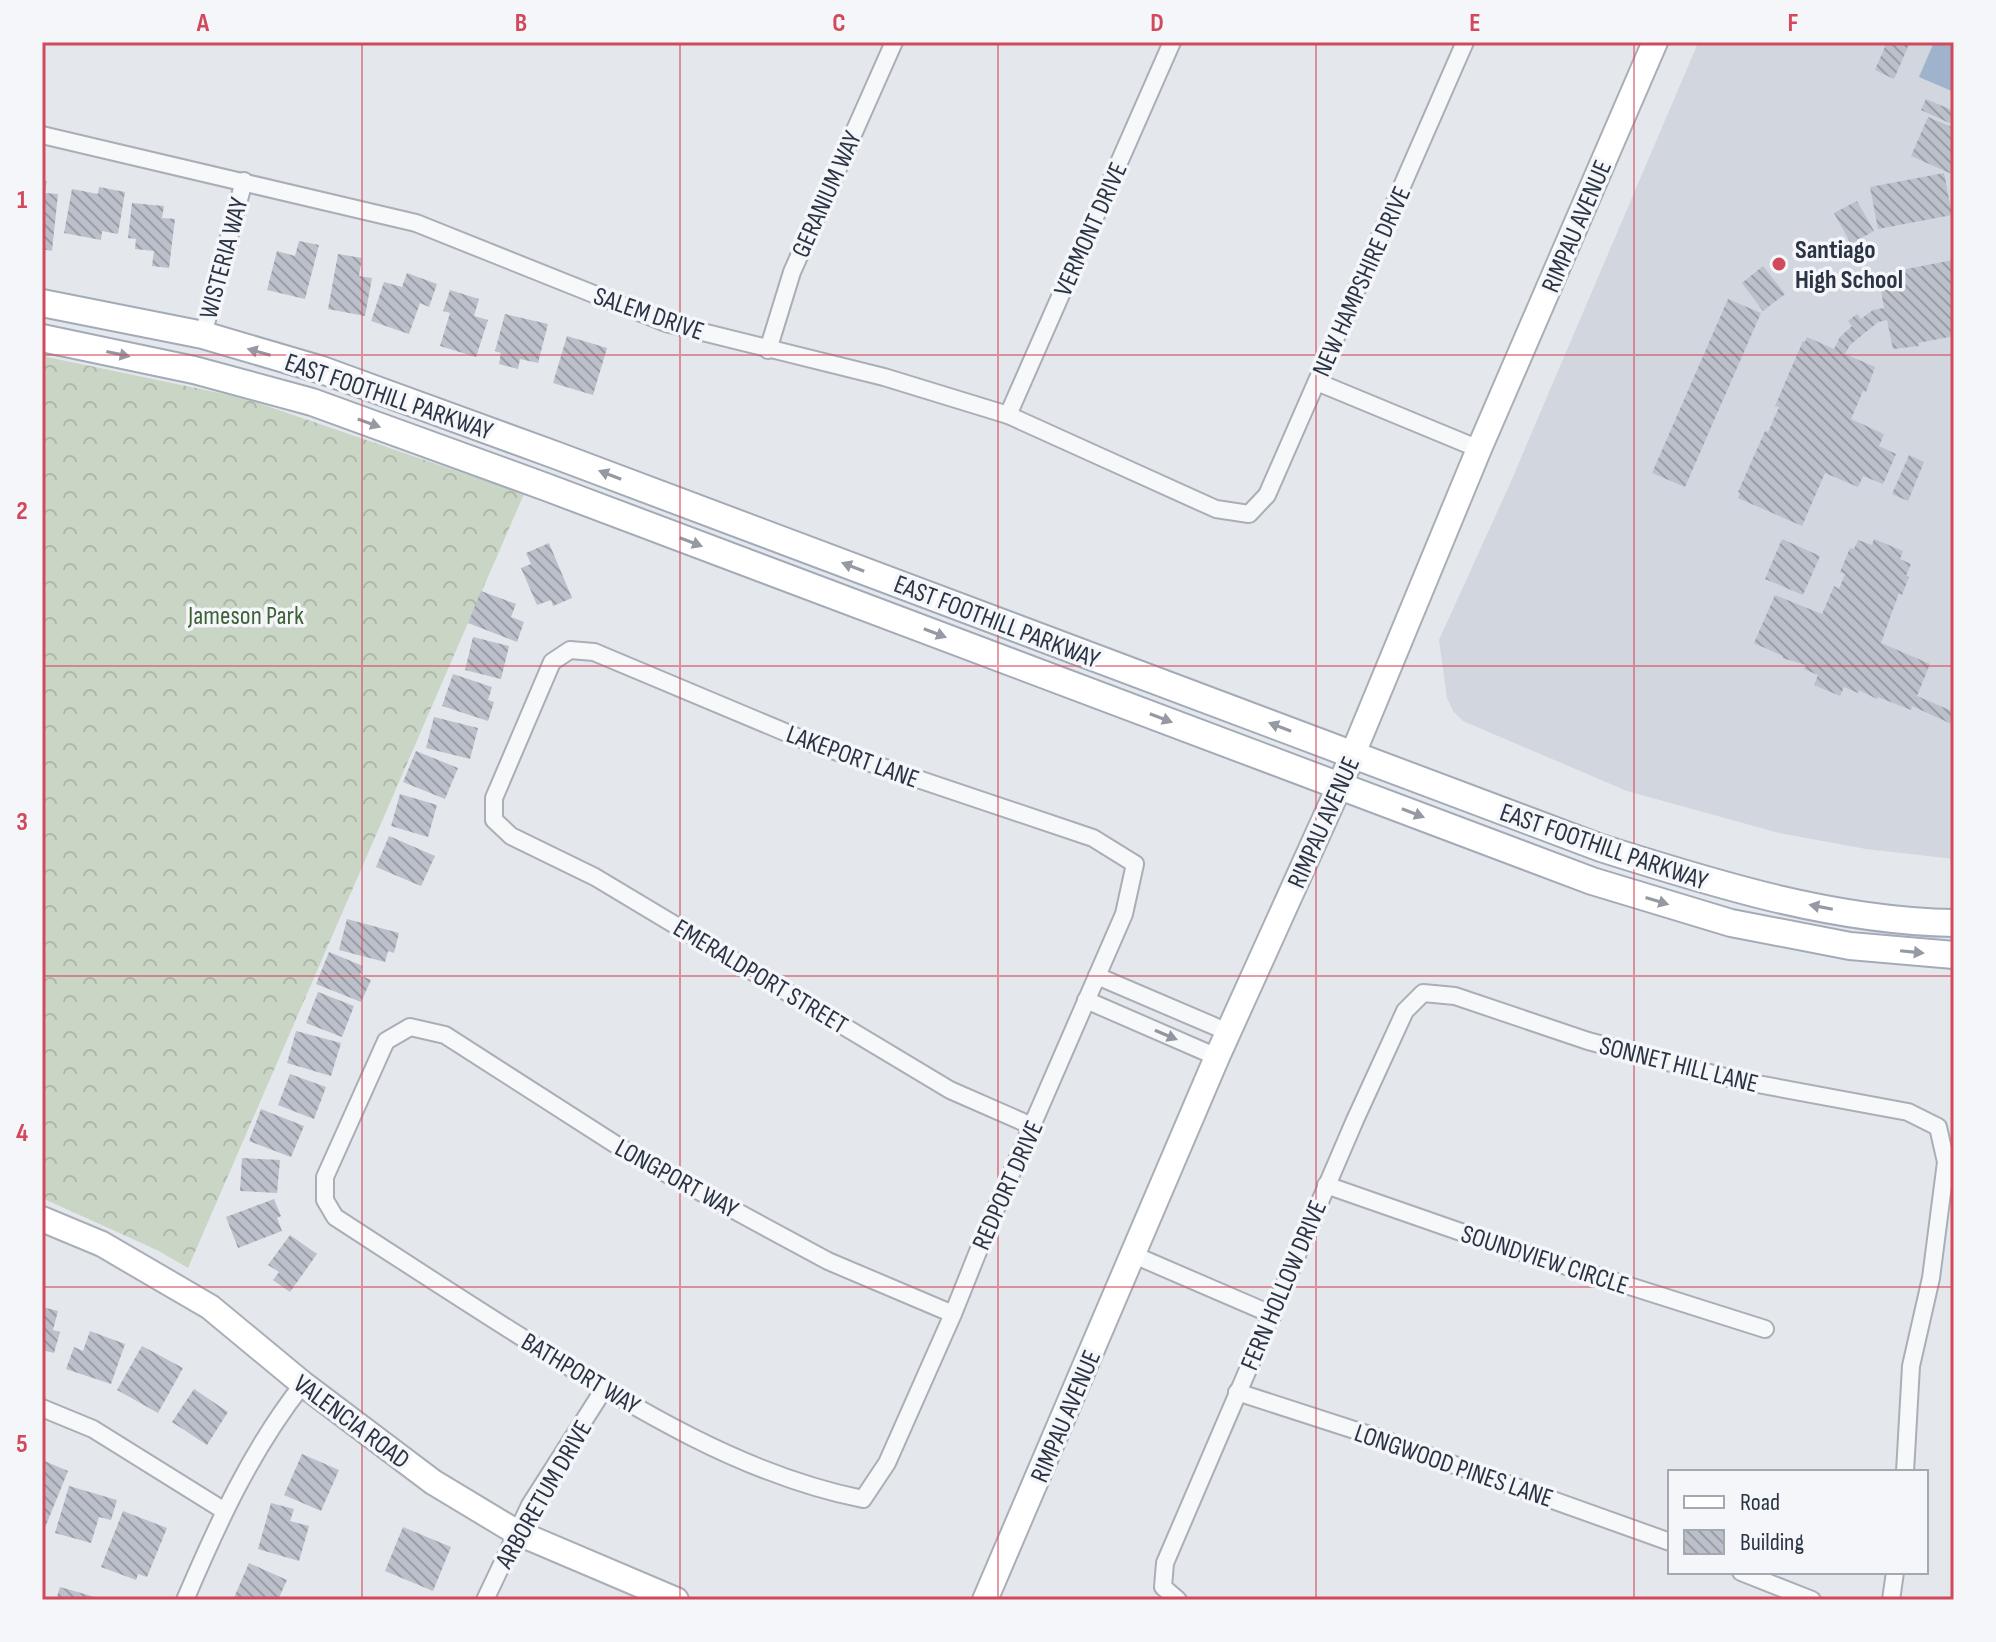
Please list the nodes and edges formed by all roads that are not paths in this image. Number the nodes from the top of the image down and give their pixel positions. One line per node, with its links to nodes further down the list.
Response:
1 (894, 42): 10 (street, GERANIUM WAY)
2 (1172, 42): 12 (street, VERMONT DRIVE)
3 (1465, 42): 11 (street, NEW HAMPSHIRE DRIVE)
4 (1655, 42): 13 (main road, RIMPAU AVENUE)
5 (42, 135): 6 (street, SALEM DRIVE)
6 (244, 181): 8 (street, WISTERIA WAY); 10 (street, SALEM DRIVE)
7 (42, 303): 8 (main road, EAST FOOTHILL PARKWAY)
8 (203, 335): 15 (main road, EAST FOOTHILL PARKWAY, one-way to 8)
9 (42, 338): 16 (main road, EAST FOOTHILL PARKWAY, one-way to 16)
10 (768, 350): 12 (street, SALEM DRIVE)
11 (1317, 382): 13 (street); 14 (street, NEW HAMPSHIRE DRIVE)
12 (1008, 415): 14 (street, SALEM DRIVE)
13 (1479, 449): 15 (main road, RIMPAU AVENUE)
14 (1249, 514)
15 (1353, 754): 16 (main road, RIMPAU AVENUE); 19 (main road, EAST FOOTHILL PARKWAY, one-way to 15)
16 (1340, 785): 20 (main road, EAST FOOTHILL PARKWAY, one-way to 20); 24 (main road, RIMPAU AVENUE)
17 (494, 820): 18 (street, LAKEPORT LANE); 26 (street, EMERALDPORT STREET)
18 (1135, 864): 21 (street, REDPORT DRIVE)
19 (1954, 923)
20 (1954, 955)
21 (1097, 976): 23 (street, REDPORT DRIVE); 24 (street)
22 (1423, 993): 27 (street, FERN HOLLOW DRIVE); 38 (street, SONNET HILL LANE)
23 (1086, 1000): 25 (street, one-way to 25); 26 (street, REDPORT DRIVE)
24 (1228, 1032): 25 (main road, RIMPAU AVENUE)
25 (1217, 1057): 30 (main road, RIMPAU AVENUE)
26 (1032, 1126): 31 (street, REDPORT DRIVE)
27 (1326, 1185): 32 (street, FERN HOLLOW DRIVE); 33 (street, SOUNDVIEW CIRCLE)
28 (325, 1200): 31 (street, LONGPORT WAY); 35 (street, BATHPORT WAY)
29 (42, 1219): 34 (main road, VALENCIA ROAD)
30 (1134, 1255): 32 (street); 48 (main road, RIMPAU AVENUE)
31 (953, 1314): 39 (street, REDPORT DRIVE)
32 (1273, 1315): 36 (street, FERN HOLLOW DRIVE)
33 (1765, 1329)
34 (303, 1384): 40 (street); 41 (main road, VALENCIA ROAD)
35 (604, 1389): 39 (street, BATHPORT WAY); 41 (street, ARBORETUM DRIVE)
36 (1237, 1392): 42 (street, LONGWOOD PINES LANE); 49 (street, FERN HOLLOW DRIVE)
37 (42, 1408): 40 (street)
38 (1905, 1470)
39 (863, 1499)
40 (223, 1510): 45 (street)
41 (516, 1532): 46 (street, ARBORETUM DRIVE); 47 (main road, VALENCIA ROAD)
42 (1668, 1541)
43 (1746, 1574): 50 (street)
44 (1895, 1574): 51 (street)
45 (185, 1600)
46 (485, 1600)
47 (676, 1600)
48 (985, 1600)
49 (1178, 1600)
50 (1812, 1600)
51 (1891, 1600)

